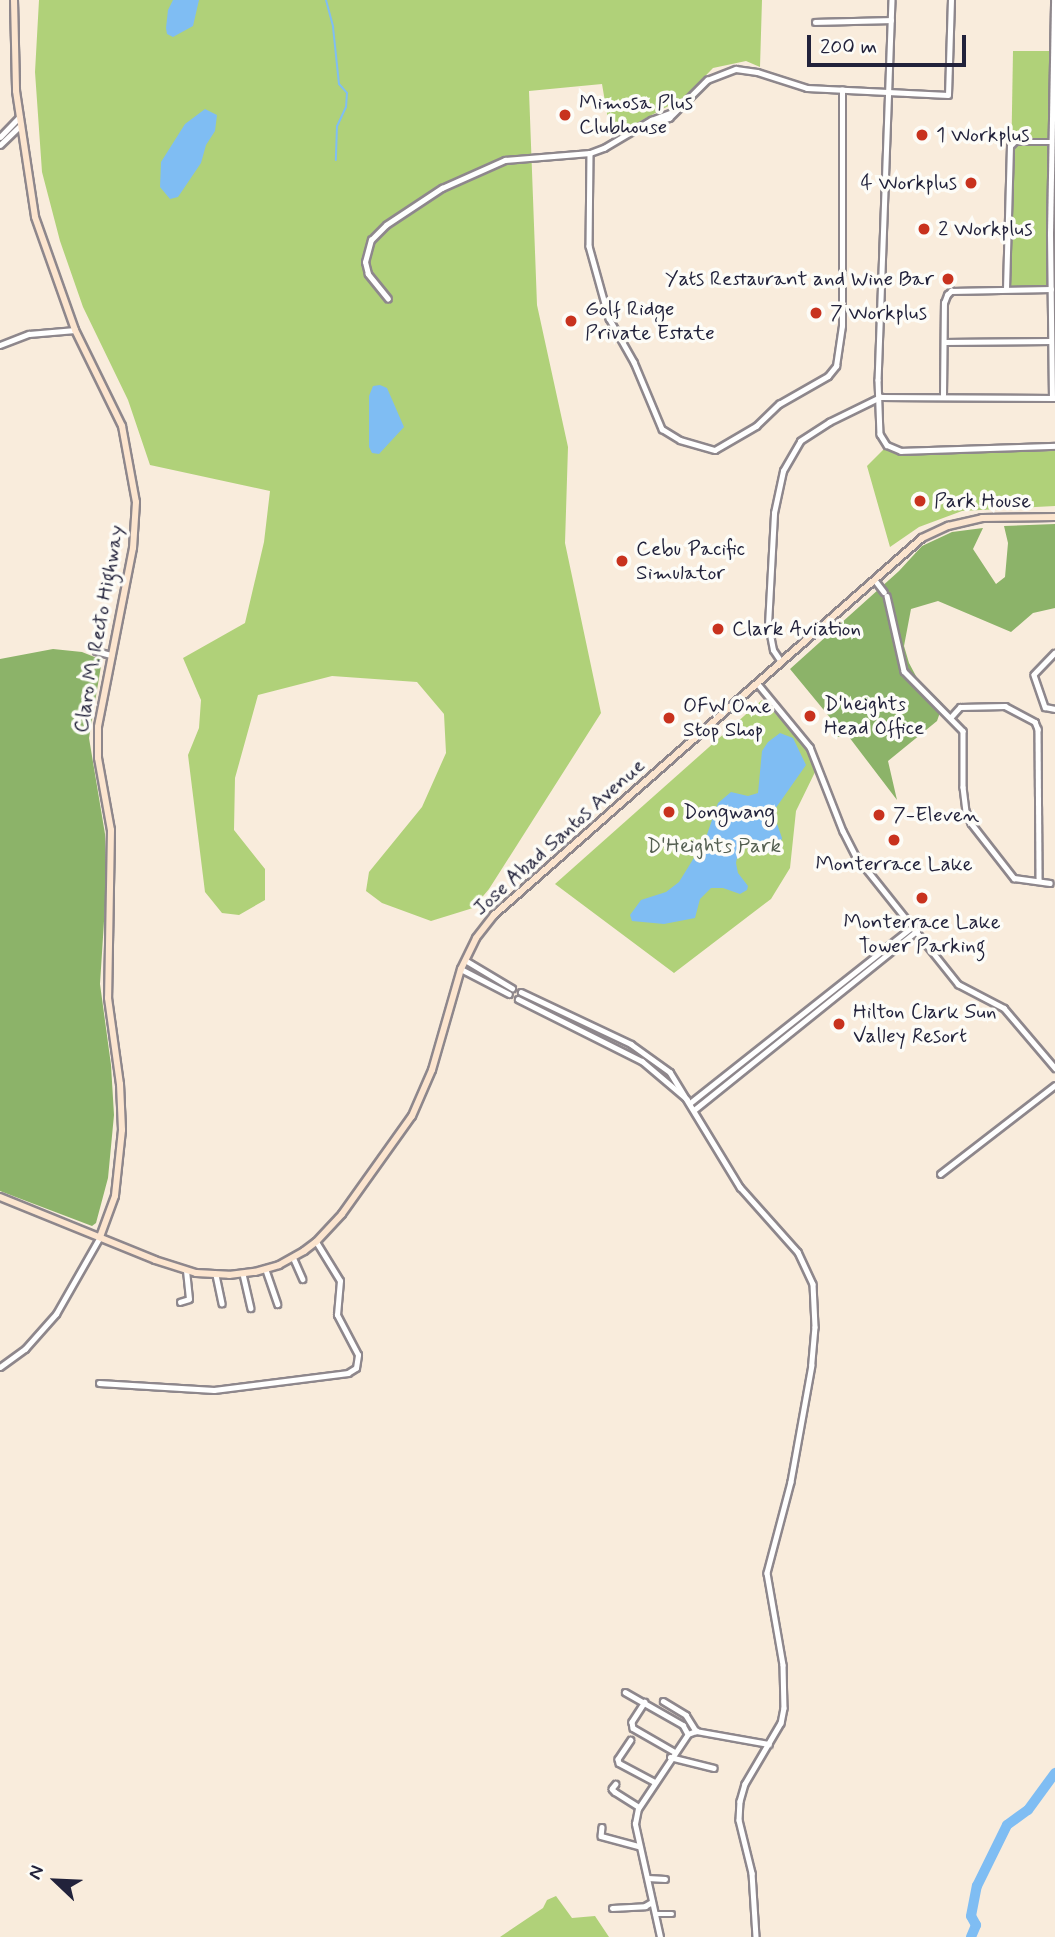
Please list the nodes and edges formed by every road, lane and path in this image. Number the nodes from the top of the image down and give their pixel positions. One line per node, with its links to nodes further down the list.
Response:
1 (14, 0): 9 (main road, Claro M. Recto Highway)
2 (892, 0): 5 (street)
3 (951, 0): 8 (street)
4 (1054, 0): 12 (street)
5 (891, 20): 6 (street); 8 (street)
6 (815, 22)
7 (842, 90): 8 (street); 14 (street); 14 (street)
8 (888, 92): 24 (street)
9 (19, 117): 10 (main road, Claro M. Recto Highway); 11 (street)
10 (20, 125): 13 (street); 19 (main road, Claro M. Recto Highway)
11 (0, 137)
12 (1051, 142): 15 (street); 16 (street)
13 (0, 145)
14 (590, 153): 18 (street)
15 (1053, 234): 17 (street)
16 (1006, 289): 17 (street); 21 (street)
17 (1051, 289): 20 (street)
18 (388, 299)
19 (75, 330): 22 (street); 31 (main road, Claro M. Recto Highway)
20 (1051, 341): 21 (street); 25 (street)
21 (944, 342): 23 (street)
22 (0, 345)
23 (943, 395): 24 (street); 25 (street)
24 (880, 397): 26 (street); 32 (street)
25 (1053, 398)
26 (1055, 446)
27 (1055, 517): 28 (main road, Jose Abad Santos Avenue)
28 (875, 580): 32 (main road, Jose Abad Santos Avenue); 35 (street)
29 (96, 651): 31 (street)
30 (1055, 653): 34 (street)
31 (111, 655): 51 (main road, Claro M. Recto Highway)
32 (781, 662): 33 (main road, Jose Abad Santos Avenue)
33 (758, 684): 38 (street); 39 (main road, Jose Abad Santos Avenue)
34 (1055, 709)
35 (951, 717): 36 (street); 36 (street)
36 (1039, 881): 37 (street)
37 (1050, 883)
38 (915, 929): 45 (street); 47 (street); 48 (street)
39 (465, 960): 40 (main road, Jose Abad Santos Avenue); 41 (street)
40 (461, 969): 43 (street); 52 (main road, Jose Abad Santos Avenue)
41 (512, 988)
42 (521, 992): 47 (street)
43 (509, 994)
44 (518, 999): 47 (street)
45 (1055, 1068)
46 (1055, 1085): 49 (street)
47 (689, 1101): 48 (street)
48 (694, 1110): 71 (street)
49 (940, 1174)
50 (0, 1197): 51 (main road, Jose Abad Santos Avenue)
51 (100, 1237): 55 (main road, Jose Abad Santos Avenue); 63 (street)
52 (316, 1242): 53 (main road, Jose Abad Santos Avenue); 64 (street)
53 (293, 1257): 54 (main road, Jose Abad Santos Avenue); 58 (street)
54 (266, 1270): 56 (main road, Jose Abad Santos Avenue); 61 (street)
55 (186, 1271): 57 (main road, Jose Abad Santos Avenue); 59 (street)
56 (243, 1274): 57 (main road, Jose Abad Santos Avenue); 62 (street)
57 (216, 1275): 60 (street)
58 (303, 1279)
59 (180, 1302)
60 (222, 1304)
61 (278, 1304)
62 (251, 1308)
63 (0, 1367)
64 (99, 1383)
65 (625, 1692): 67 (street)
66 (663, 1701): 68 (street)
67 (645, 1702): 69 (street); 72 (street)
68 (696, 1731): 69 (street); 71 (street)
69 (688, 1734): 72 (street)
70 (631, 1740): 74 (street)
71 (769, 1744): 86 (street)
72 (672, 1754): 73 (street); 74 (street)
73 (714, 1768)
74 (654, 1782): 76 (street)
75 (616, 1784): 76 (street)
76 (639, 1807): 78 (street)
77 (601, 1827): 78 (street)
78 (639, 1846): 79 (street)
79 (648, 1878): 80 (street); 81 (street)
80 (665, 1879)
81 (652, 1902): 82 (street); 83 (street)
82 (612, 1908)
83 (655, 1914): 84 (street); 85 (street)
84 (672, 1914)
85 (660, 1937)
86 (757, 1937)

